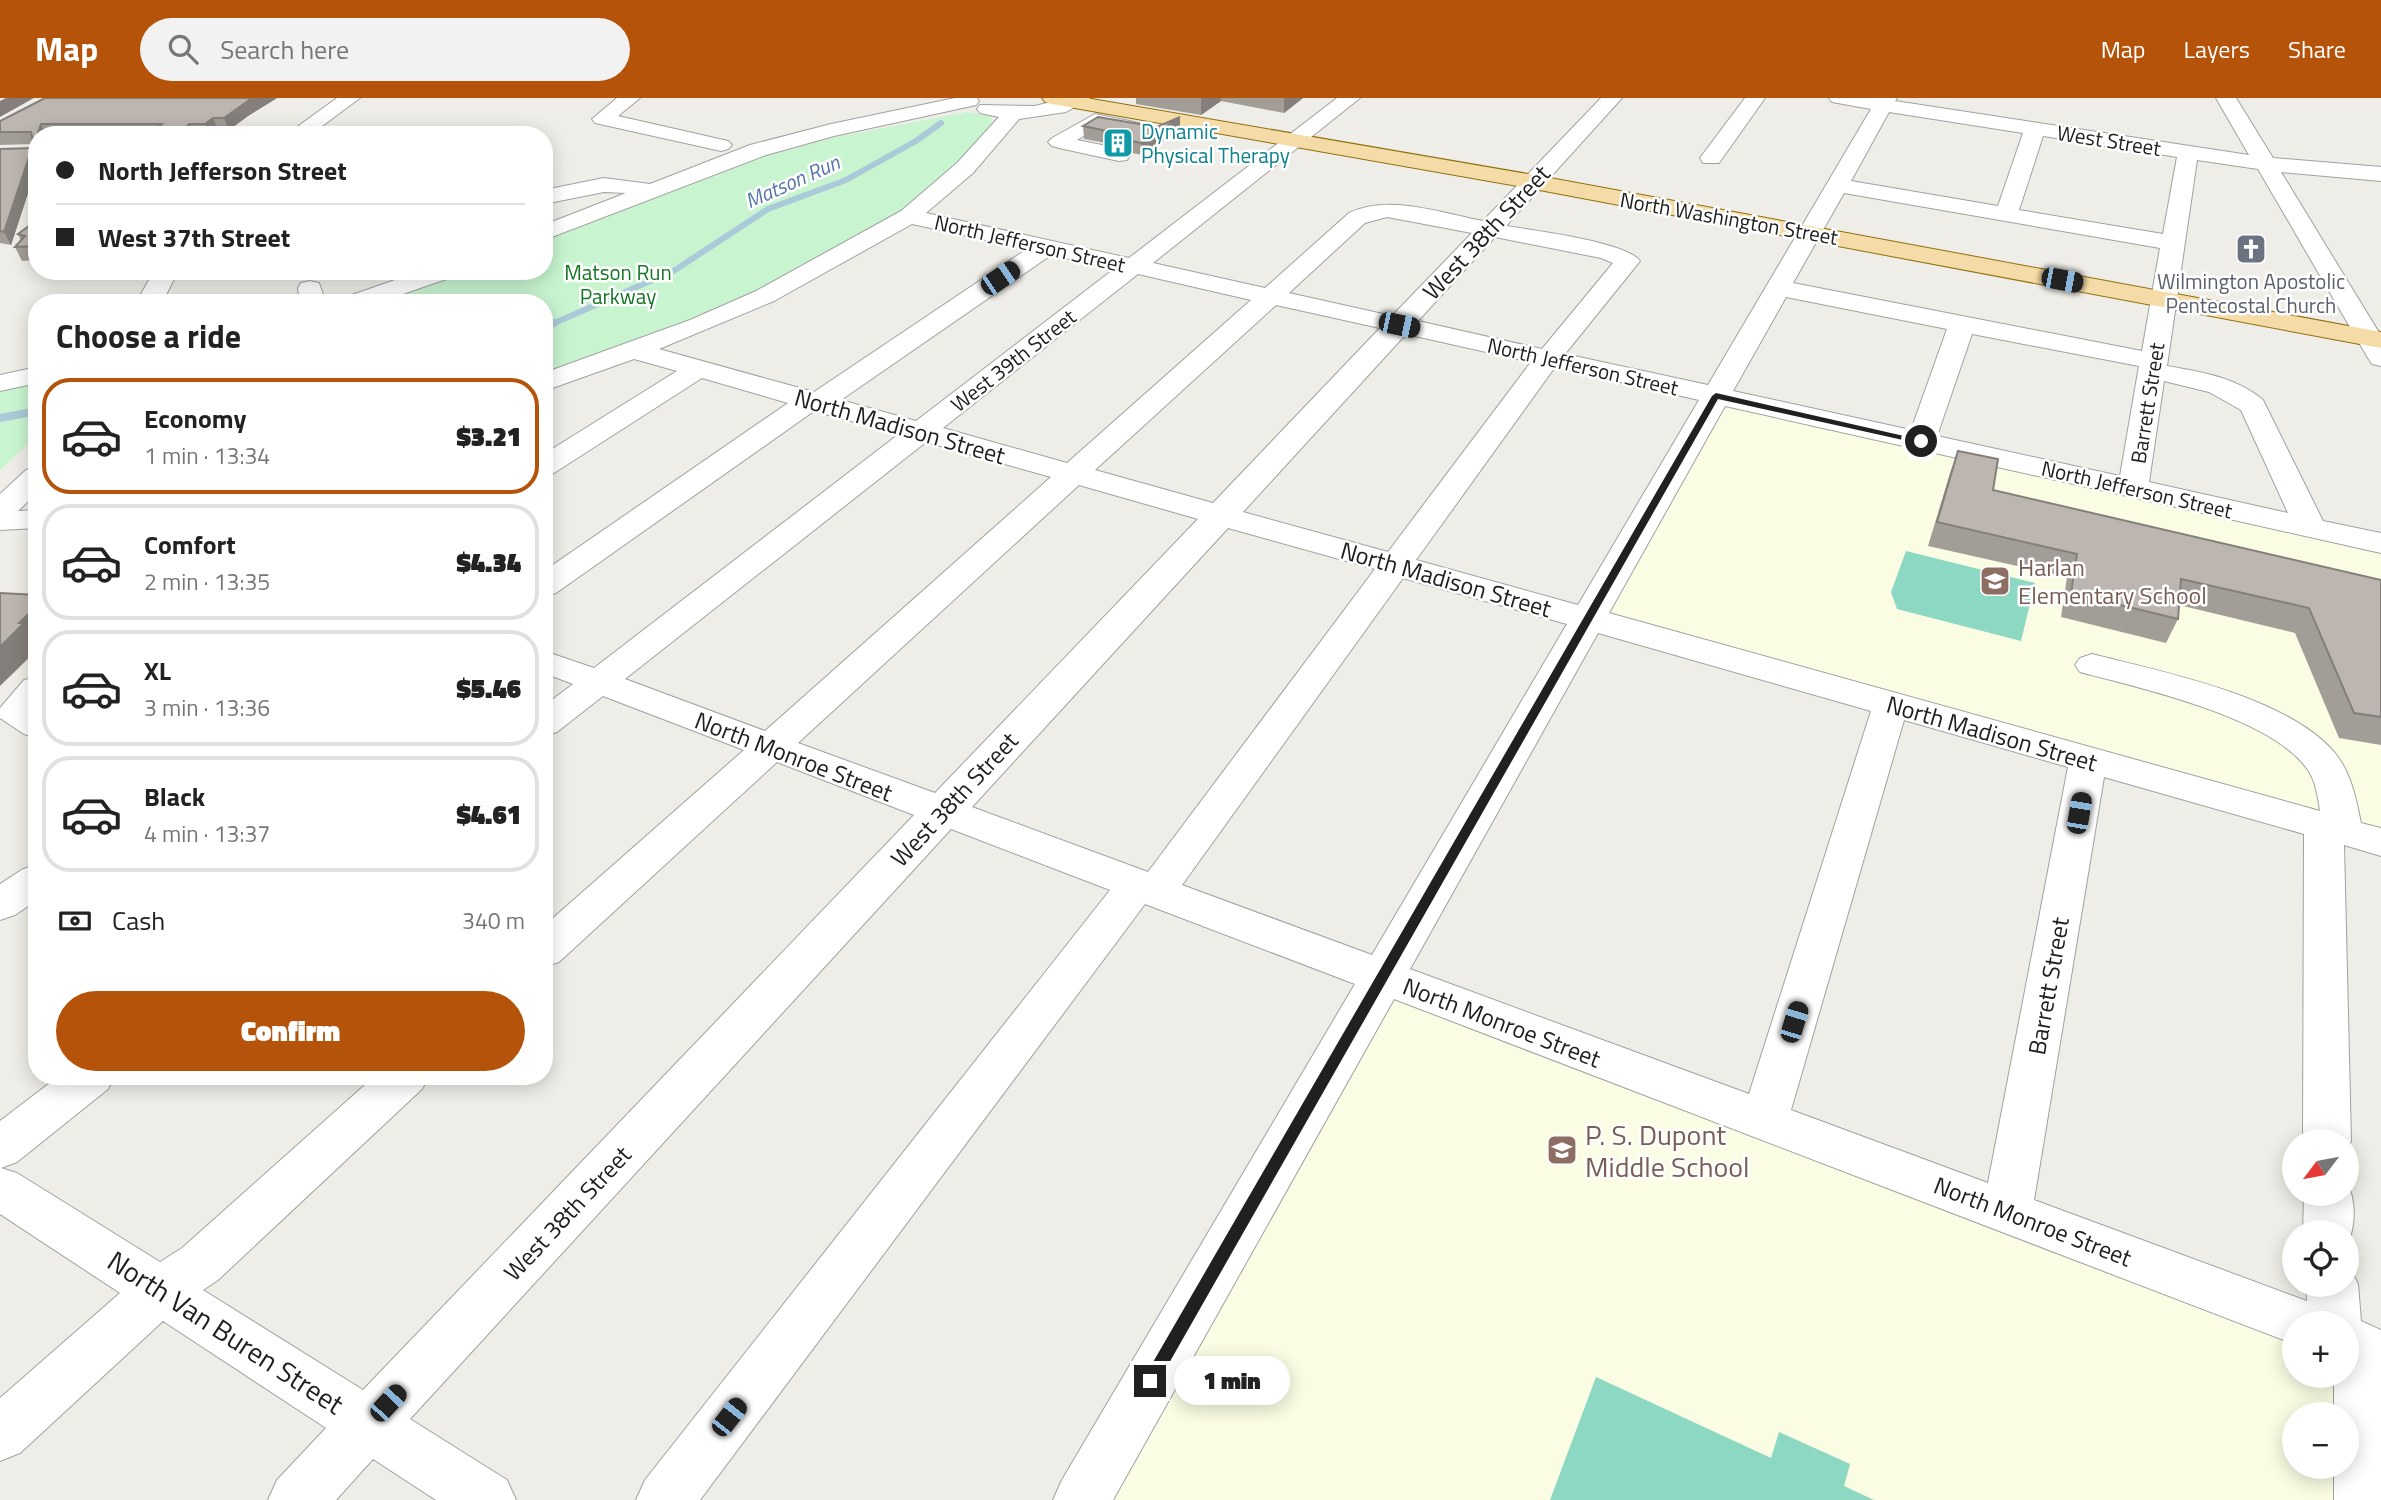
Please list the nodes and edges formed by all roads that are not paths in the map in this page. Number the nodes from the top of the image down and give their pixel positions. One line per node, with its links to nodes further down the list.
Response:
1 (350, 98): 14 (street)
2 (631, 98): 17 (street)
3 (1052, 98): 9 (main road, North Washington Street)
4 (1350, 98): 16 (street, West 39th Street)
5 (1612, 98): 25 (street, West 38th Street)
6 (1755, 98): 22 (street)
7 (1839, 98): 11 (street, West Street)
8 (2225, 98): 23 (street)
9 (1074, 99): 12 (street); 13 (main road, North Washington Street)
10 (967, 100): 12 (street); 18 (street)
11 (1885, 101): 15 (street, West Street); 26 (street)
12 (1014, 113): 30 (street)
13 (1175, 118): 16 (main road, North Washington Street); 20 (street)
14 (309, 126)
15 (2035, 128): 19 (street, West Street); 29 (street)
16 (1297, 139): 25 (main road, North Washington Street); 36 (street, West 39th Street)
17 (722, 145): 18 (street); 21 (street)
18 (758, 150): 27 (street)
19 (2188, 152): 23 (street, West Street); 34 (street, Barrett Street)
20 (1119, 155)
21 (682, 158)
22 (1712, 158)
23 (2265, 164): 24 (street, West Street); 44 (street)
24 (2381, 174)
25 (1534, 182): 31 (street, West 38th Street); 33 (main road, North Washington Street)
26 (1836, 186): 29 (street); 33 (street)
27 (657, 190): 28 (street); 32 (street)
28 (553, 195)
29 (2006, 215): 34 (street)
30 (909, 216): 35 (street, North Jefferson Street); 45 (street)
31 (1489, 229): 40 (street); 43 (street, West 38th Street); 46 (street)
32 (553, 230)
33 (1810, 233): 38 (street); 41 (main road, North Washington Street)
34 (2173, 243): 41 (street, Barrett Street)
35 (1046, 247): 36 (street, North Jefferson Street); 53 (street)
36 (1133, 266): 40 (street, North Jefferson Street); 54 (street, West 39th Street)
37 (420, 280): 39 (street)
38 (1778, 288): 42 (street); 52 (street)
39 (378, 294)
40 (1270, 296): 43 (street, North Jefferson Street); 57 (street)
41 (2164, 299): 44 (main road, North Washington Street); 47 (street, Barrett Street)
42 (1962, 324): 47 (street); 55 (street)
43 (1399, 325): 46 (street, North Jefferson Street); 61 (street, West 38th Street)
44 (2377, 345)
45 (633, 350): 48 (street, North Madison Street); 50 (street)
46 (1548, 358): 52 (street, North Jefferson Street); 68 (street)
47 (2153, 366): 59 (street, Barrett Street); 66 (street)
48 (698, 369): 53 (street, North Madison Street); 56 (street)
49 (28, 377): 51 (street)
50 (553, 380)
51 (0, 383)
52 (1716, 396): 55 (street, North Jefferson Street); 70 (street)
53 (813, 402): 54 (street, North Madison Street); 69 (street)
54 (920, 432): 57 (street, North Madison Street); 73 (street, West 39th Street)
55 (1921, 441): 59 (street, North Jefferson Street)
56 (553, 461)
57 (1071, 474): 61 (street, North Madison Street); 78 (street)
58 (28, 485): 60 (street)
59 (2133, 488): 66 (street, North Jefferson Street)
60 (0, 511)
61 (1220, 516): 68 (street, North Madison Street); 80 (street, West 38th Street)
62 (28, 520): 64 (street)
63 (28, 521): 65 (street)
64 (0, 522)
65 (0, 528)
66 (2311, 528): 67 (street, North Jefferson Street)
67 (2381, 544)
68 (1396, 565): 70 (street, North Madison Street); 84 (street)
69 (553, 580)
70 (1588, 619): 75 (street, North Madison Street); 89 (street)
71 (553, 664): 73 (street, North Monroe Street)
72 (2092, 665): 81 (street)
73 (598, 682): 76 (street, West 39th Street); 78 (street, North Monroe Street)
74 (28, 698): 77 (street)
75 (1891, 704): 79 (street, North Madison Street); 92 (street)
76 (553, 717)
77 (28, 721)
78 (769, 746): 80 (street, North Monroe Street); 88 (street)
79 (2088, 760): 81 (street, North Madison Street); 96 (street, Barrett Street)
80 (942, 812): 84 (street, North Monroe Street); 100 (street, West 38th Street)
81 (2334, 829): 82 (street, North Madison Street); 93 (street)
82 (2381, 842)
83 (28, 885): 85 (street)
84 (1146, 888): 89 (street, North Monroe Street); 104 (street)
85 (0, 905)
86 (28, 915): 87 (street)
87 (0, 934)
88 (553, 943)
89 (1382, 977): 92 (street, North Monroe Street); 105 (street)
90 (80, 1085): 94 (street)
91 (396, 1085): 97 (street)
92 (1764, 1121): 96 (street, North Monroe Street)
93 (2328, 1129)
94 (0, 1148)
95 (0, 1188): 97 (street, North Van Buren Street)
96 (2007, 1212): 98 (street, North Monroe Street)
97 (160, 1290): 100 (street, North Van Buren Street); 101 (street)
98 (2282, 1315)
99 (2358, 1388): 106 (street)
100 (369, 1423): 102 (street, West 38th Street); 103 (street, North Van Buren Street)
101 (0, 1434)
102 (297, 1500)
103 (487, 1500)
104 (665, 1500)
105 (1082, 1500)
106 (2363, 1500)

